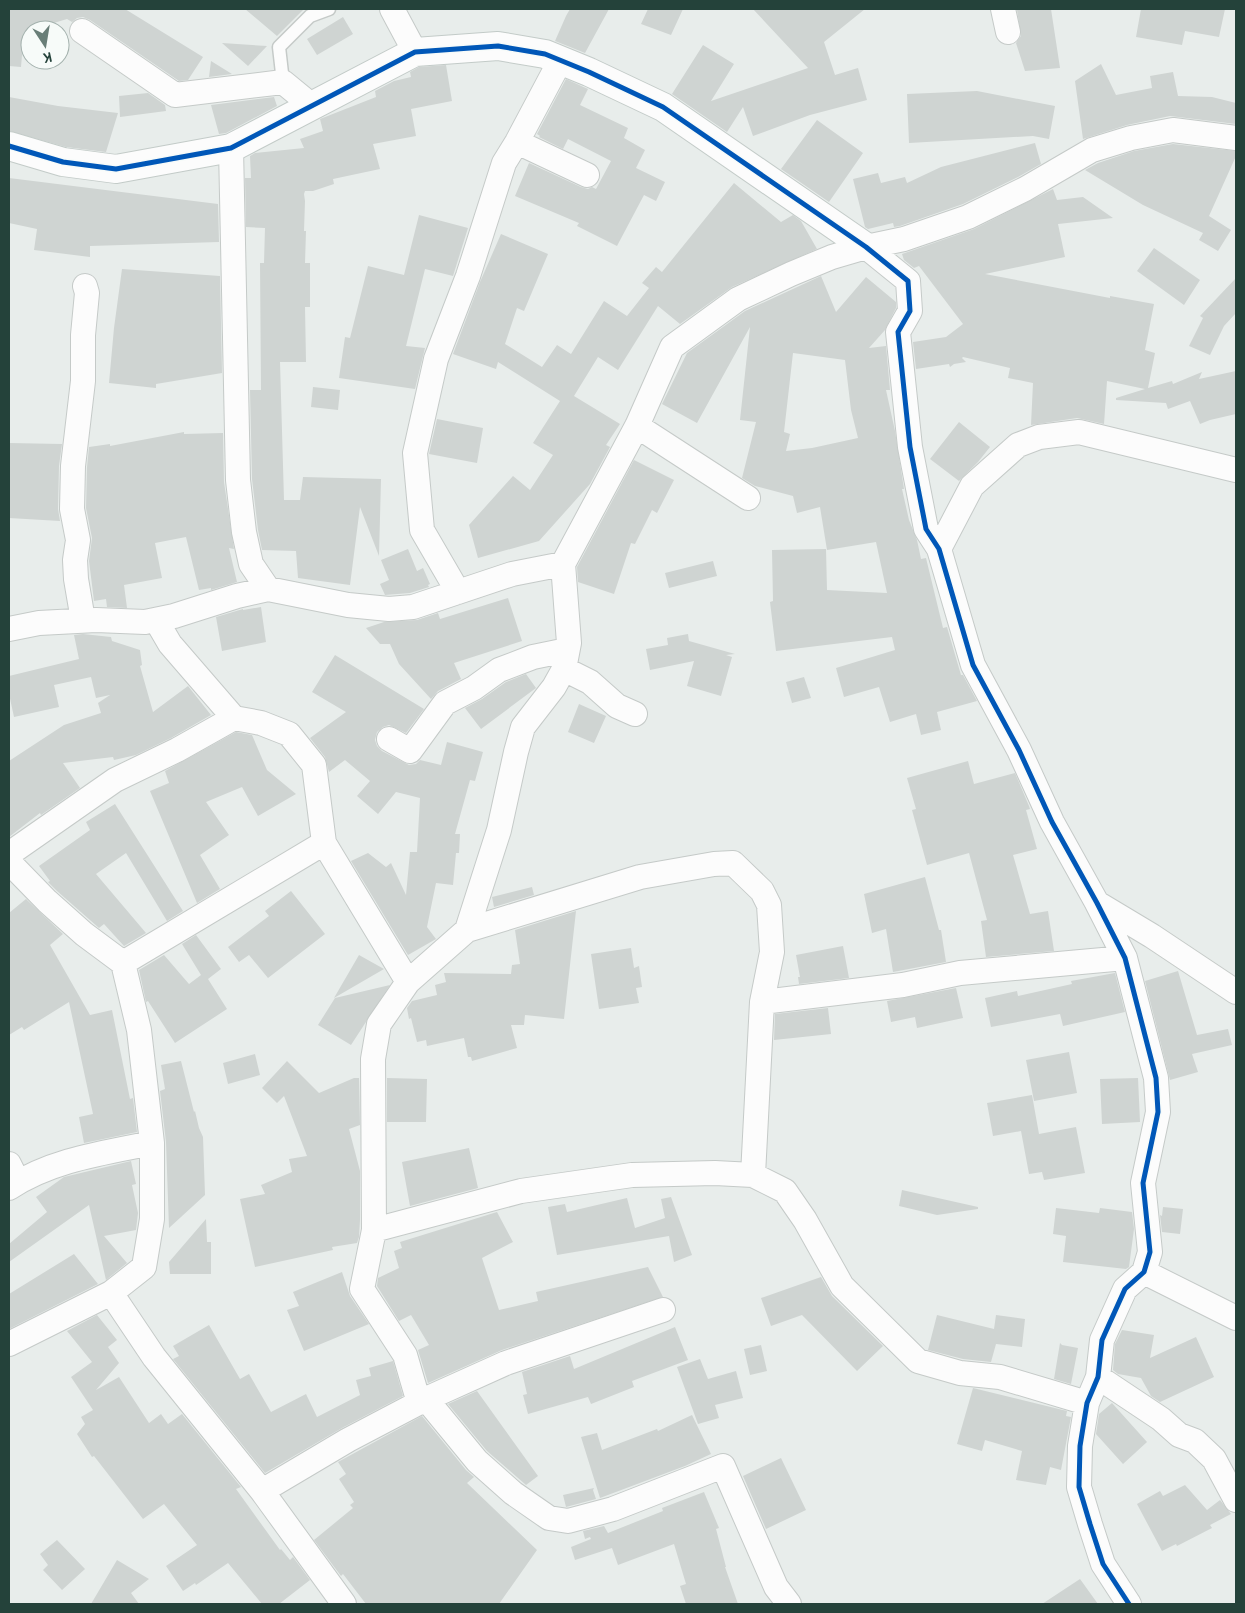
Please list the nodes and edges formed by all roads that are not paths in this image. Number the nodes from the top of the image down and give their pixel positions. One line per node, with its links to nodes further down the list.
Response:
1 (329, 9): 8 (lane)
2 (392, 9): 6 (street)
3 (1004, 9): 5 (street)
4 (82, 31): 8 (street)
5 (1008, 32)
6 (415, 52): 7 (street); 9 (street)
7 (560, 61): 11 (street); 15 (street)
8 (282, 82): 9 (street)
9 (311, 106): 13 (street)
10 (1236, 138): 15 (street)
11 (517, 142): 14 (street); 23 (street)
12 (9, 146): 13 (street)
13 (232, 148): 22 (street)
14 (587, 175)
15 (866, 247): 17 (street); 20 (street)
16 (85, 286): 24 (street)
17 (637, 426): 19 (street); 21 (street)
18 (1236, 470): 20 (street)
19 (748, 498)
20 (939, 549): 34 (street)
21 (563, 564): 23 (street); 27 (street)
22 (268, 590): 23 (street); 25 (street)
23 (458, 592)
24 (83, 620): 25 (street); 26 (street)
25 (156, 620): 29 (street)
26 (9, 628)
27 (565, 659): 28 (street); 30 (street); 35 (street)
28 (634, 714)
29 (234, 718): 31 (street); 32 (street)
30 (389, 739)
31 (324, 843): 37 (street); 38 (street)
32 (9, 854)
33 (9, 862): 37 (street)
34 (1097, 903): 36 (street); 39 (street)
35 (466, 930): 38 (street); 40 (street)
36 (1125, 958): 40 (street); 45 (street)
37 (122, 963): 41 (street)
38 (408, 982): 44 (street)
39 (1236, 992)
40 (762, 1002): 42 (street)
41 (152, 1143): 43 (street); 46 (street)
42 (753, 1175): 44 (street); 52 (street)
43 (12, 1178)
44 (374, 1230): 51 (street)
45 (1144, 1272): 48 (street); 50 (street)
46 (111, 1293): 49 (street); 53 (street)
47 (663, 1310): 51 (street)
48 (1236, 1318)
49 (9, 1344)
50 (1098, 1377): 52 (street); 54 (street)
51 (422, 1401): 53 (street); 56 (street)
52 (1086, 1403): 57 (street)
53 (262, 1491): 55 (street)
54 (1236, 1500)
55 (344, 1604)
56 (789, 1604)
57 (1129, 1604)

